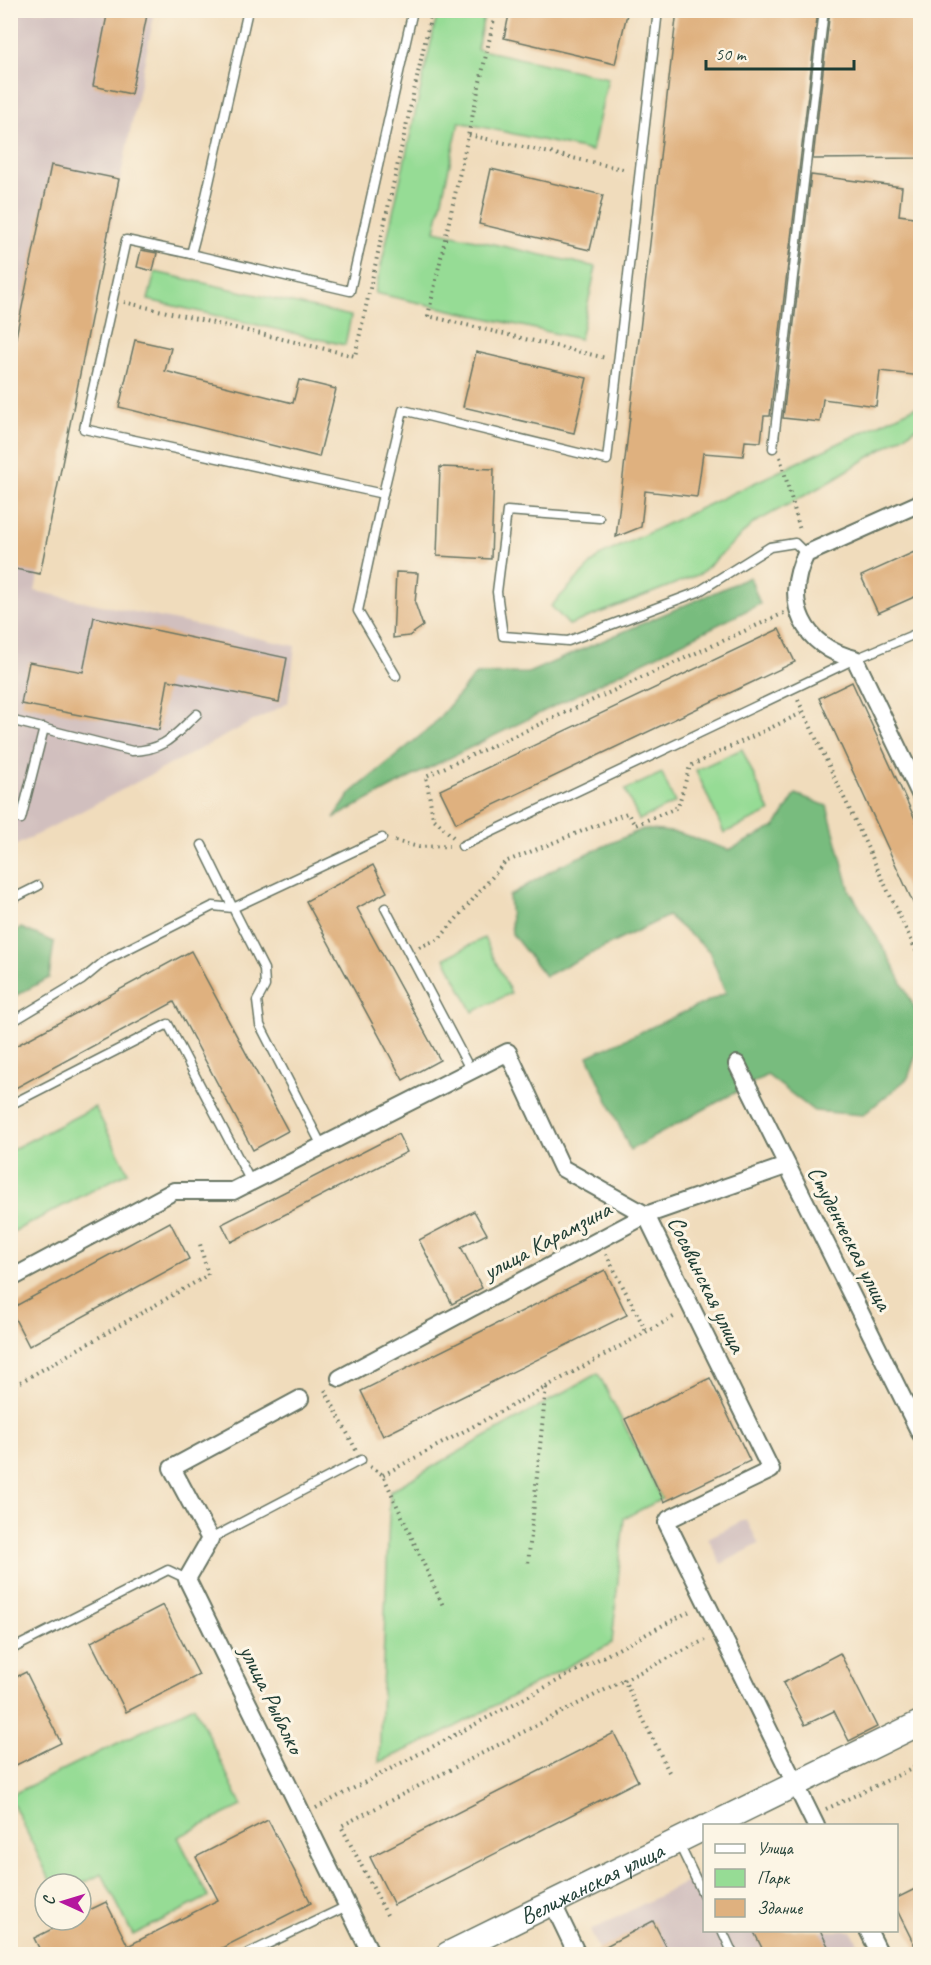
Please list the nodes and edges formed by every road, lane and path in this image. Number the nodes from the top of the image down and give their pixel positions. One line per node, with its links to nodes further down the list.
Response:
1 (248, 10): 9 (lane)
2 (413, 10): 9 (lane)
3 (432, 10): 10 (path)
4 (496, 10): 7 (path)
5 (658, 10): 8 (lane)
6 (824, 10): 12 (lane)
7 (469, 135): 8 (path); 11 (path)
8 (640, 172): 11 (lane)
9 (191, 254): 10 (lane)
10 (112, 299): 13 (lane)
11 (618, 361): 13 (lane)
12 (774, 448): 16 (path)
13 (383, 494): 20 (lane)
14 (921, 503): 16 (street)
15 (599, 518): 16 (lane)
16 (806, 554): 17 (street)
17 (798, 607): 19 (street); 30 (path)
18 (921, 632): 19 (lane)
19 (855, 659): 21 (lane); 26 (street)
20 (396, 676)
21 (793, 689): 22 (path); 30 (lane)
22 (804, 712): 35 (path); 36 (path)
23 (197, 714): 25 (lane)
24 (10, 720): 25 (lane)
25 (44, 728): 27 (lane)
26 (921, 794)
27 (21, 819)
28 (382, 838): 30 (path); 33 (lane)
29 (202, 845): 33 (lane)
30 (462, 846)
31 (38, 886): 32 (lane)
32 (10, 900)
33 (233, 908): 37 (lane); 41 (lane)
34 (385, 908): 35 (lane)
35 (408, 952): 39 (lane)
36 (921, 959)
37 (10, 1023)
38 (737, 1064): 42 (street, Студенческая улица)
39 (471, 1071): 41 (street, Сосьвинская улица); 44 (street, Сосьвинская улица)
40 (10, 1105): 43 (lane)
41 (322, 1146): 43 (street, Сосьвинская улица)
42 (786, 1166): 44 (street, улица Карамзина); 54 (street, Студенческая улица)
43 (251, 1182): 47 (street, Сосьвинская улица)
44 (646, 1215): 45 (street, улица Карамзина); 48 (street, Сосьвинская улица)
45 (599, 1239): 49 (path); 50 (street, улица Карамзина)
46 (200, 1245): 52 (path)
47 (10, 1279)
48 (692, 1307): 49 (path); 59 (street, Сосьвинская улица)
49 (646, 1331): 51 (path)
50 (340, 1378)
51 (546, 1387): 57 (path); 60 (path)
52 (10, 1388)
53 (300, 1399): 55 (path); 56 (street)
54 (921, 1434)
55 (362, 1460): 56 (lane)
56 (210, 1539): 58 (street)
57 (528, 1564)
58 (187, 1579): 62 (lane); 68 (street, улица Рыбалко)
59 (706, 1602): 67 (street, Сосьвинская улица); 68 (path)
60 (444, 1608)
61 (705, 1640): 63 (path)
62 (10, 1650)
63 (624, 1680): 66 (path); 76 (path)
64 (921, 1723): 67 (street)
65 (921, 1765): 69 (path)
66 (669, 1772)
67 (796, 1783): 69 (street, Сосьвинская улица); 70 (street)
68 (302, 1815): 75 (street, улица Рыбалко)
69 (814, 1821)
70 (714, 1824)
71 (703, 1829): 72 (street, Велижанская улица)
72 (678, 1842): 73 (lane); 74 (street, Велижанская улица)
73 (703, 1892)
74 (553, 1904): 81 (street, Велижанская улица); 82 (street)
75 (347, 1906): 79 (lane); 80 (street, улица Рыбалко)
76 (387, 1915)
77 (723, 1932): 83 (lane)
78 (869, 1932): 84 (street)
79 (248, 1954)
80 (370, 1954)
81 (448, 1954)
82 (577, 1954)
83 (733, 1954)
84 (880, 1954)

